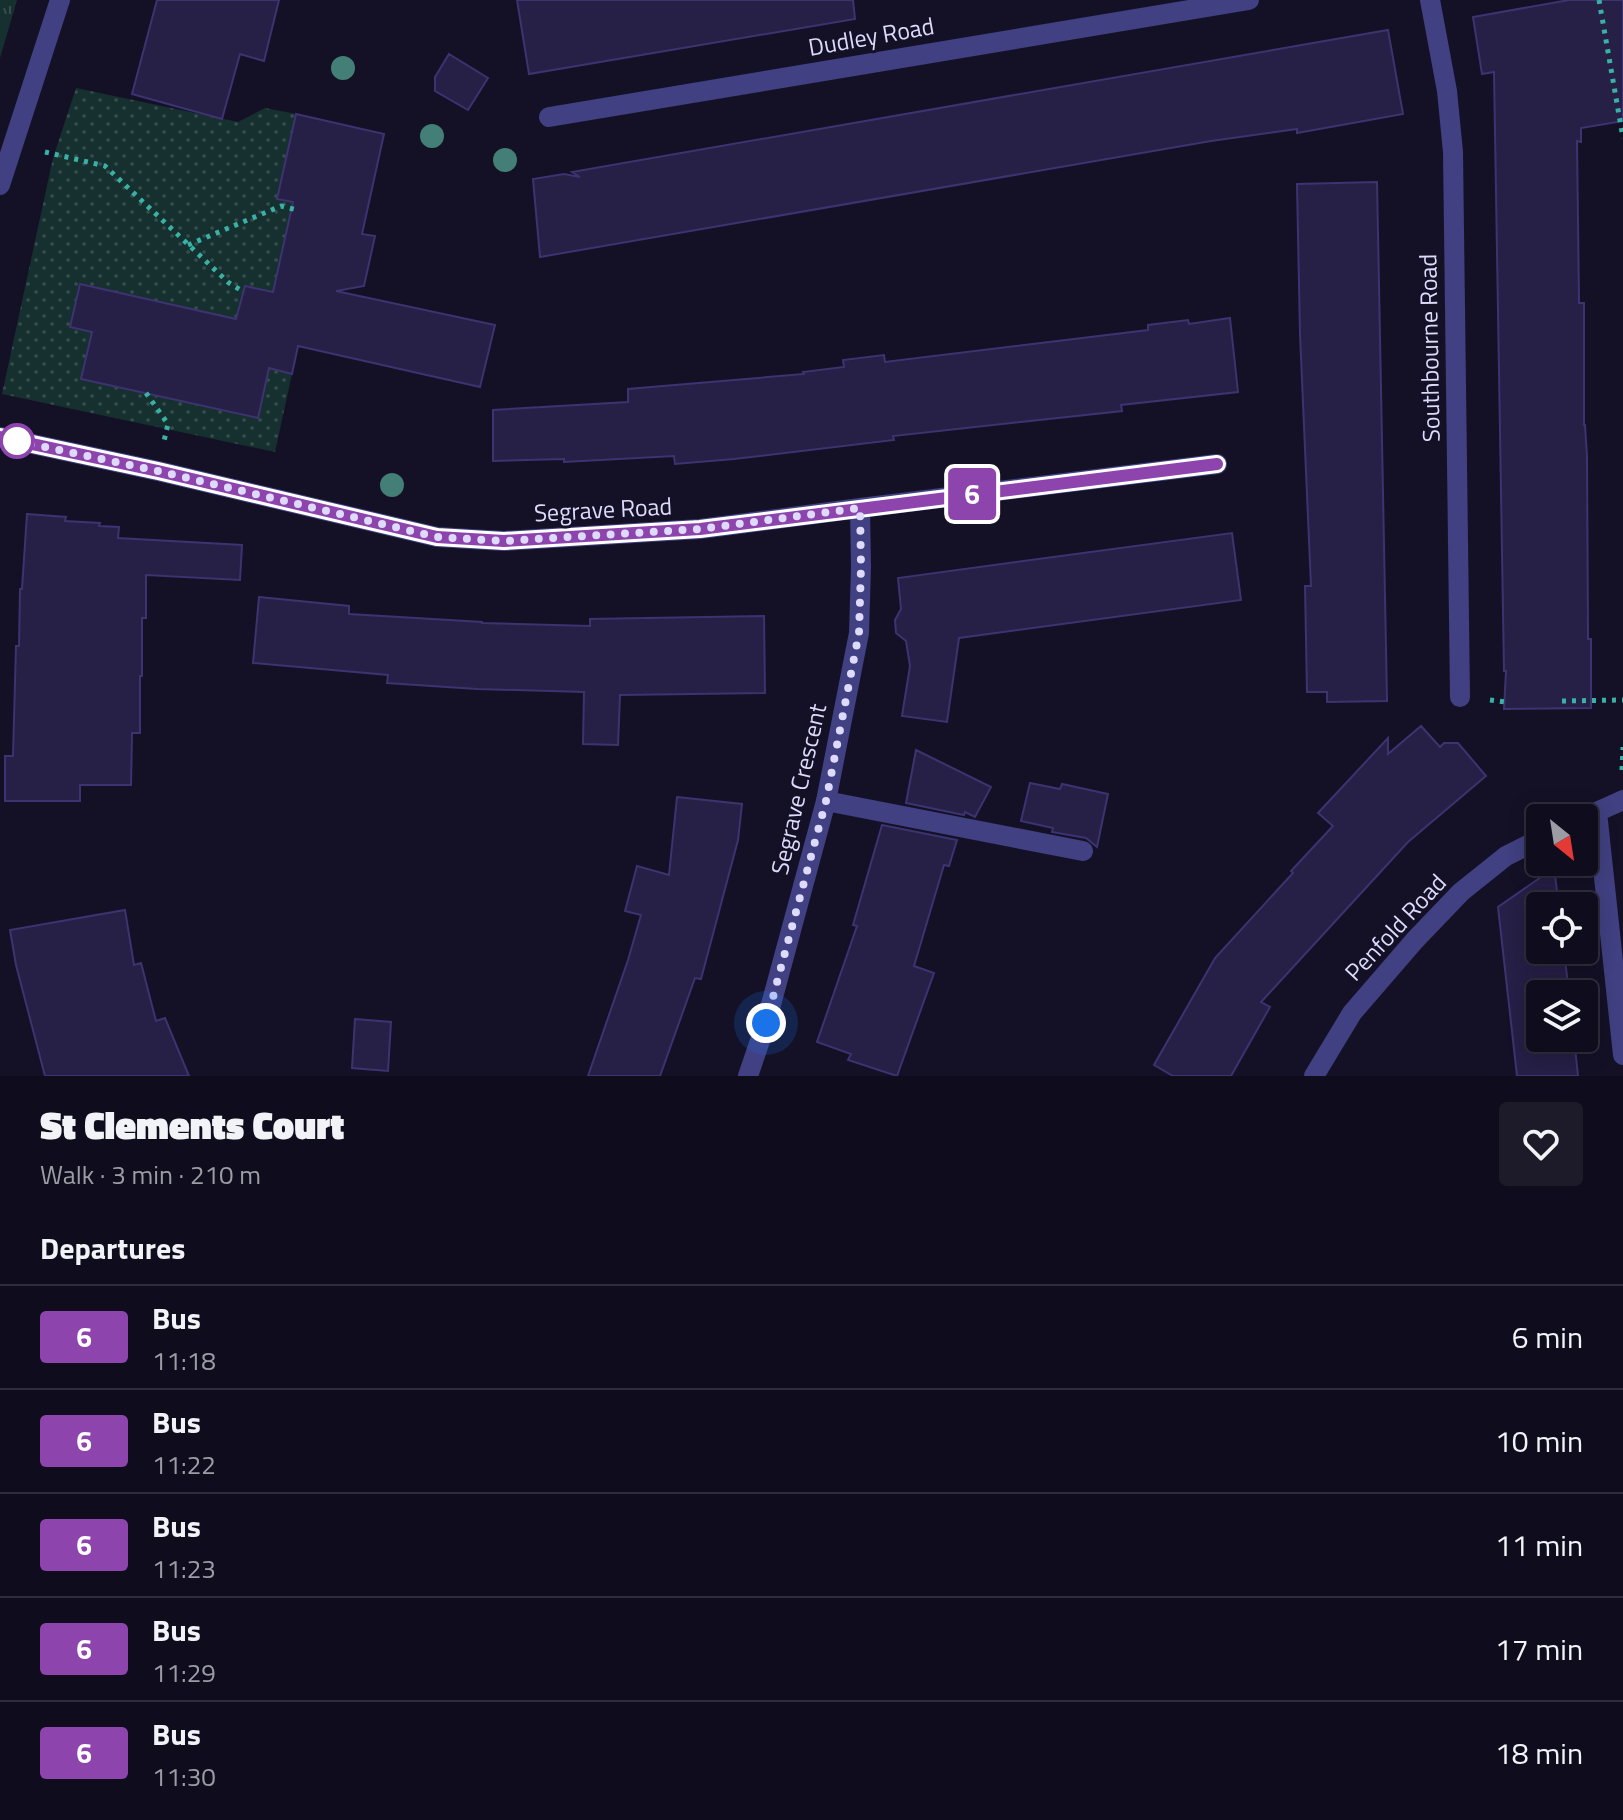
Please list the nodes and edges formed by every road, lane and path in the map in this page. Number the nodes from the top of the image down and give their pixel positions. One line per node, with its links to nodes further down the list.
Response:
1 (60, 0): 8 (street)
2 (1249, 0): 5 (street, Dudley Road)
3 (1430, 0): 17 (street, Southbourne Road)
4 (1599, 0): 6 (path)
5 (549, 117)
6 (1623, 138)
7 (49, 153): 10 (path)
8 (0, 185)
9 (297, 210): 10 (path)
10 (188, 245): 11 (path)
11 (244, 292)
12 (146, 393): 15 (path)
13 (0, 437): 15 (street, Segrave Road)
14 (1217, 464): 16 (street, Segrave Road)
15 (158, 471): 16 (street, Segrave Road)
16 (860, 508): 23 (street, Segrave Crescent)
17 (1460, 697)
18 (1623, 700): 19 (path)
19 (1562, 701)
20 (1623, 747): 21 (path)
21 (1623, 781)
22 (1623, 800): 24 (street)
23 (826, 801): 26 (street); 29 (street, Segrave Crescent)
24 (1598, 811)
25 (1526, 846): 30 (street, Penfold Road)
26 (1083, 851)
27 (1598, 873): 28 (street)
28 (1623, 1055)
29 (748, 1076)
30 (1314, 1076)

